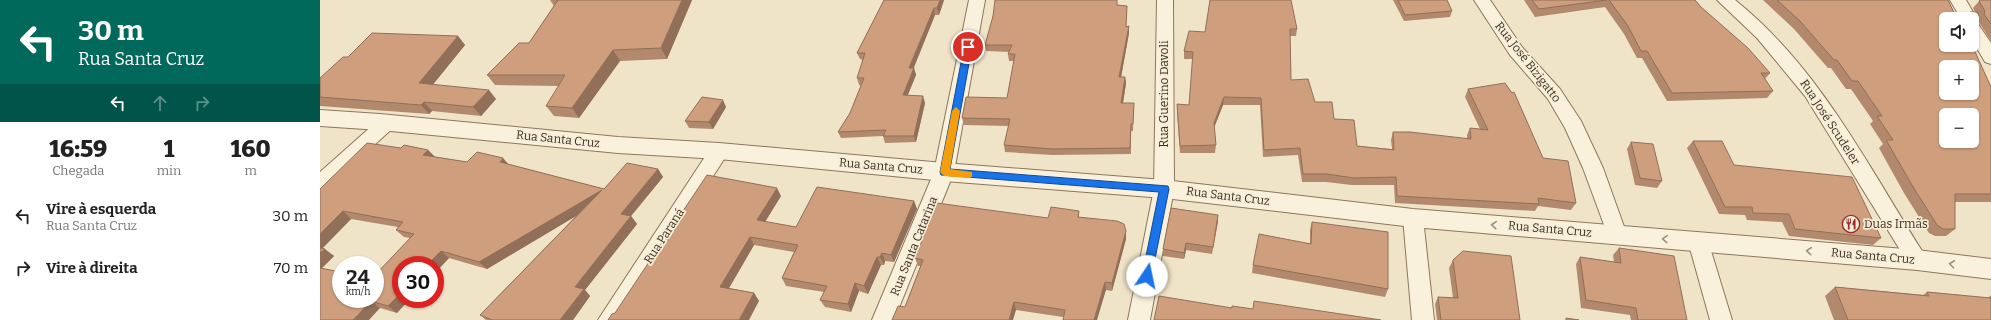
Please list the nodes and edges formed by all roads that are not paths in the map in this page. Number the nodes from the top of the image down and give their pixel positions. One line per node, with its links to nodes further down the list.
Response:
1 (977, 0): 12 (street, Rua Santa Catarina)
2 (1165, 0): 14 (street, Rua Guerino Davoli)
3 (1482, 0): 16 (street, Rua José Bizigatto)
4 (1725, 0): 18 (street, Rua José Scudeler)
5 (1958, 0): 6 (street)
6 (1965, 12)
7 (1979, 37): 8 (street)
8 (1991, 58)
9 (320, 118): 10 (street, Rua Santa Cruz)
10 (388, 122): 11 (street, Rua Santa Cruz); 13 (street)
11 (719, 151): 12 (street, Rua Santa Cruz); 20 (street, Rua Paraná)
12 (944, 172): 14 (street, Rua Santa Cruz); 21 (street, Rua Santa Catarina)
13 (320, 183)
14 (1164, 189): 15 (street, Rua Santa Cruz); 22 (street, Rua Guerino Davoli)
15 (1413, 218): 16 (street, Rua Santa Cruz, one-way to 15); 23 (street)
16 (1617, 235): 17 (street, Rua Santa Cruz, one-way to 16)
17 (1698, 241): 18 (street, Rua Santa Cruz, one-way to 17); 24 (street)
18 (1917, 260): 19 (street, Rua Santa Cruz, one-way to 18)
19 (1991, 269)
20 (609, 320)
21 (883, 320)
22 (1139, 320)
23 (1423, 320)
24 (1721, 320)

